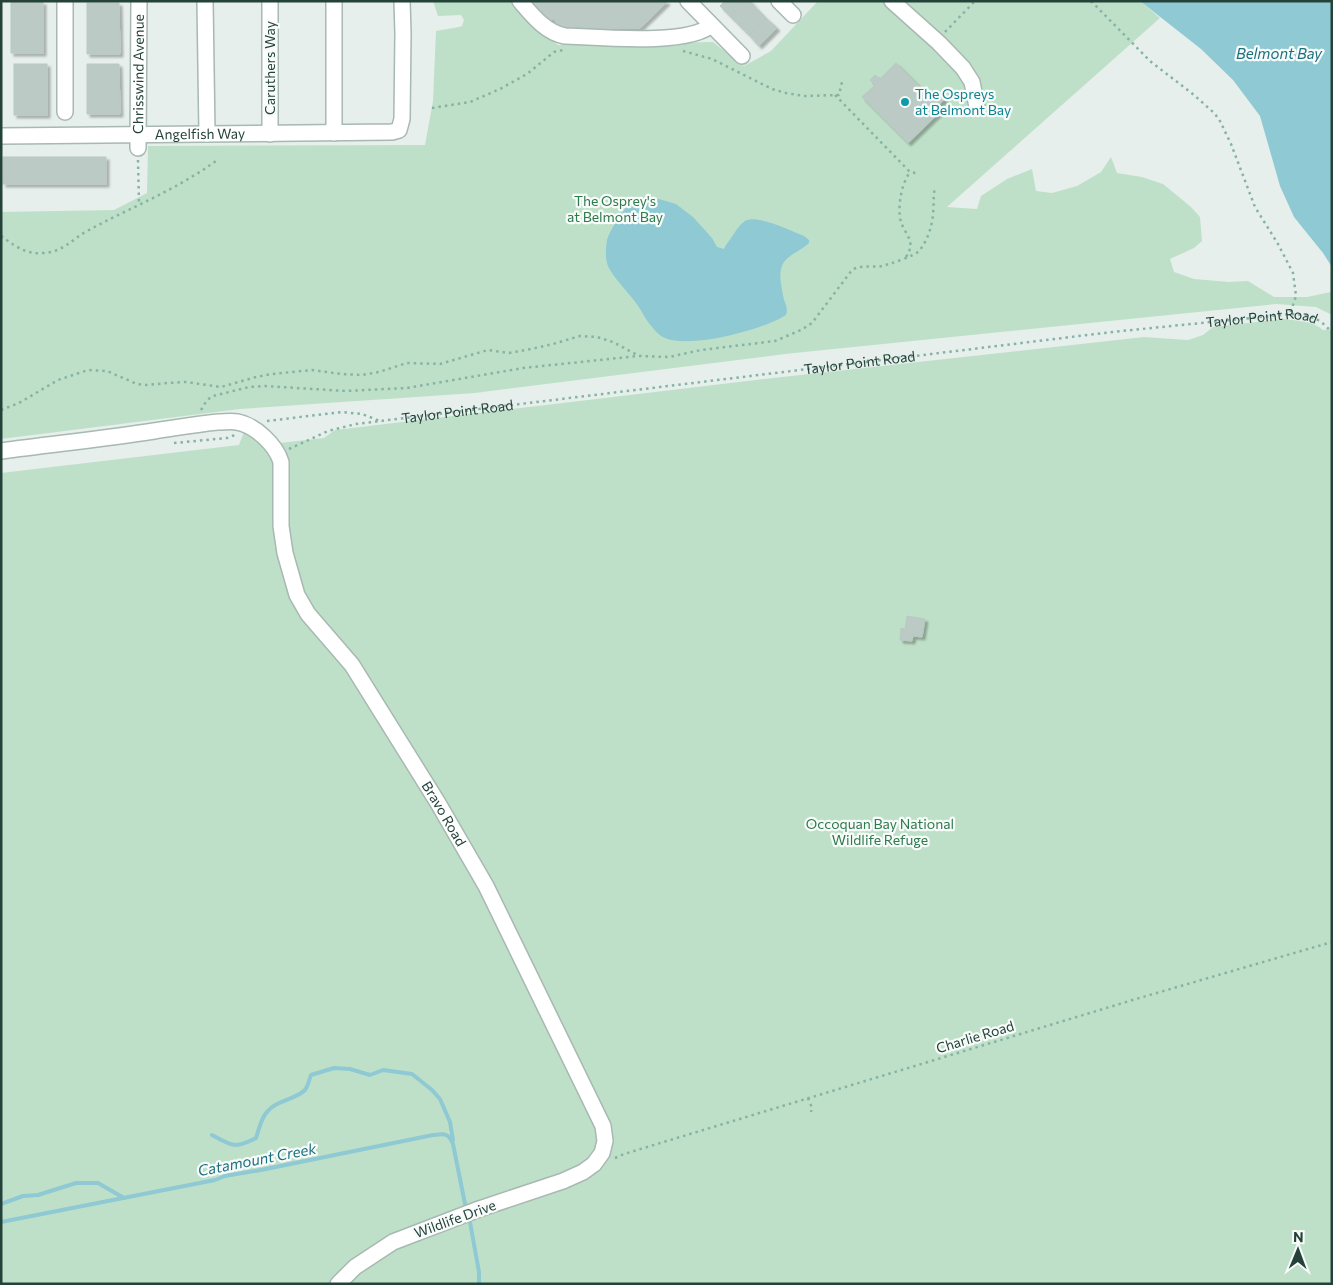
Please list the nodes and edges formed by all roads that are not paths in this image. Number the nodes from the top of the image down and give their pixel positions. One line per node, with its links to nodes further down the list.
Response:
1 (65, 1): 15 (street)
2 (139, 1): 20 (street, Chrisswind Avenue)
3 (205, 1): 17 (street)
4 (270, 1): 18 (street, Caruthers Way)
5 (334, 1): 16 (street)
6 (402, 1): 16 (street, Angelfish Way)
7 (520, 1): 12 (street)
8 (779, 1): 11 (street)
9 (892, 1): 14 (street)
10 (689, 2): 12 (street)
11 (793, 15)
12 (711, 25): 13 (street)
13 (742, 56)
14 (978, 107)
15 (65, 112)
16 (334, 133): 18 (street, Angelfish Way)
17 (207, 134): 18 (street, Angelfish Way); 20 (street, Angelfish Way)
18 (270, 134)
19 (1, 136): 20 (street, Angelfish Way)
20 (138, 142)
21 (1, 451): 22 (street, Bravo Road)
22 (583, 1172): 23 (street, Wildlife Drive)
23 (338, 1284)

